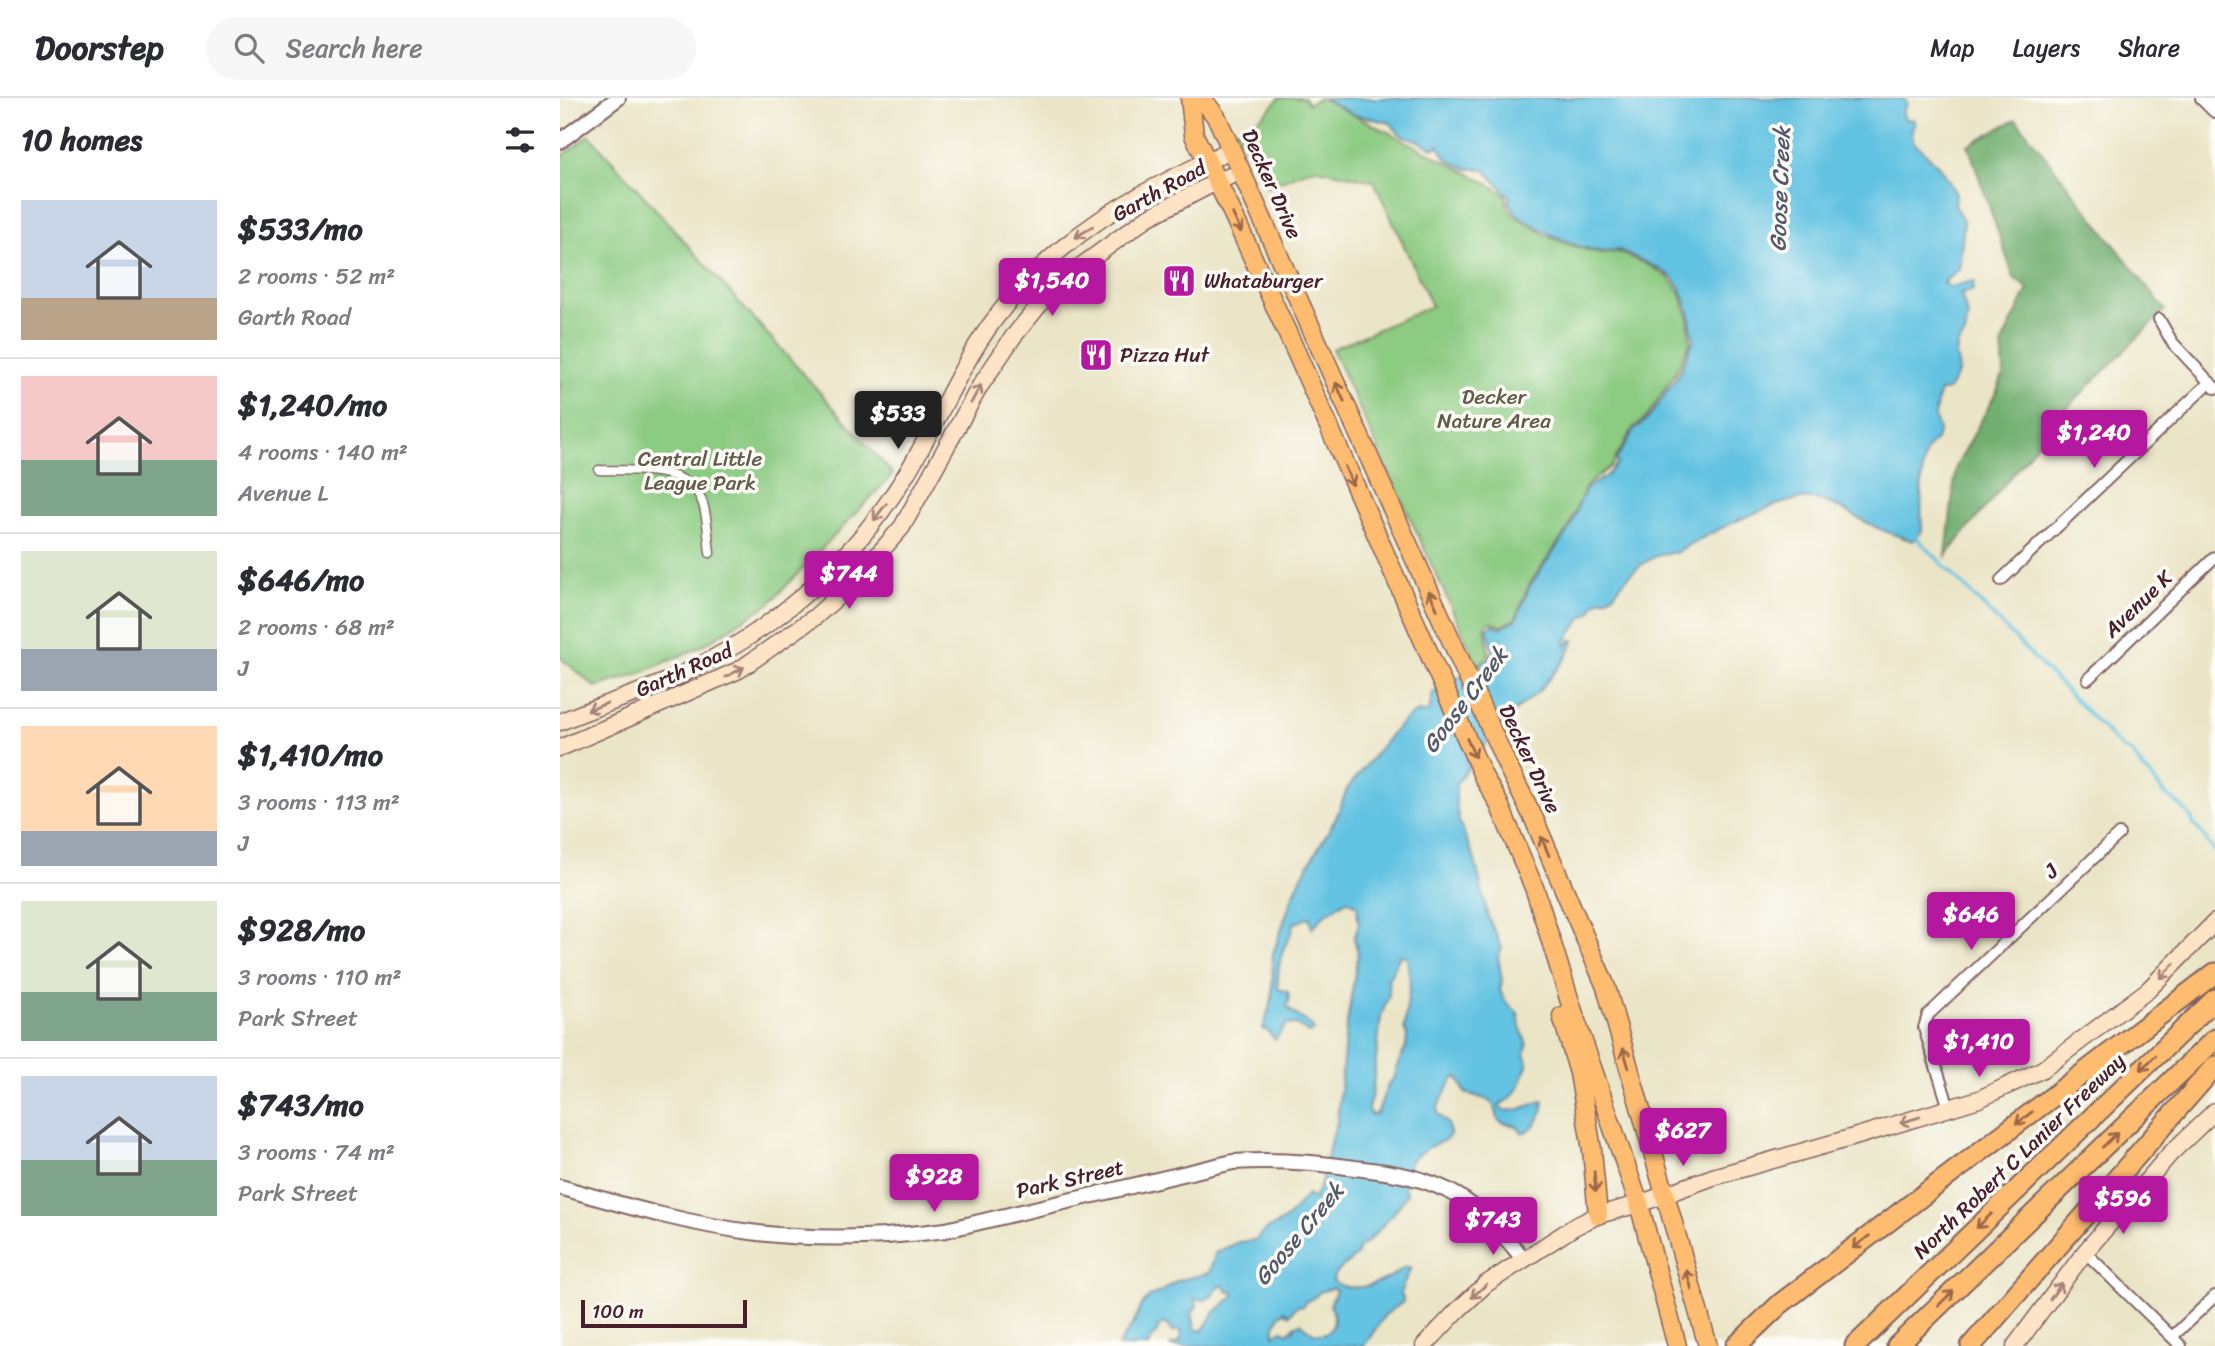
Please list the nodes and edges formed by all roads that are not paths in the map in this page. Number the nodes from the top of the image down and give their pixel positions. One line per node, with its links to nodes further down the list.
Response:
1 (618, 98): 6 (street)
2 (1190, 98): 8 (main road)
3 (1202, 98): 7 (main road, Decker Drive)
4 (2203, 98): 5 (street)
5 (2215, 110)
6 (560, 141)
7 (1232, 149): 8 (main road, Garth Road); 9 (main road, Decker Drive)
8 (1207, 162): 10 (main road); 11 (main road, Garth Road, one-way to 11)
9 (1242, 171): 10 (main road, Garth Road); 40 (main road, Decker Drive, one-way to 9)
10 (1216, 182): 12 (main road, Garth Road); 31 (main road, one-way to 31)
11 (1052, 257): 12 (street); 14 (main road, Garth Road)
12 (1066, 277): 15 (main road, Garth Road)
13 (2158, 319): 16 (street)
14 (977, 345): 15 (main road); 18 (main road, Garth Road)
15 (998, 359): 19 (main road, Garth Road, one-way to 15)
16 (2212, 385): 23 (street)
17 (599, 470): 20 (street)
18 (906, 475): 19 (main road); 22 (main road, Garth Road, one-way to 22)
19 (926, 485): 24 (main road, Garth Road)
20 (710, 554)
21 (2215, 557): 26 (street, Avenue K)
22 (829, 570): 24 (main road); 25 (main road, Garth Road)
23 (2001, 580)
24 (845, 590): 27 (main road, Garth Road, one-way to 24)
25 (698, 666): 27 (main road); 28 (main road, Garth Road, one-way to 28)
26 (2088, 679)
27 (705, 686): 29 (main road, Garth Road)
28 (560, 722)
29 (560, 748)
30 (2119, 834): 37 (street, J)
31 (1535, 890): 41 (main road); 42 (main road, one-way to 42)
32 (2215, 922): 37 (main road, one-way to 37)
33 (2215, 973): 51 (highway, one-way to 51)
34 (2215, 999): 52 (highway, North Robert C Lanier Freeway, one-way to 52)
35 (2215, 1039): 53 (highway, one-way to 35)
36 (2215, 1066): 47 (highway)
37 (1949, 1108): 40 (main road, one-way to 40)
38 (2215, 1111): 43 (main road)
39 (560, 1187): 44 (street, Park Street)
40 (1665, 1194): 41 (main road); 50 (main road, Decker Drive, one-way to 40)
41 (1639, 1204): 42 (main road); 49 (main road)
42 (1598, 1215): 44 (main road)
43 (2085, 1252): 46 (street); 54 (main road, one-way to 43)
44 (1523, 1258): 48 (main road, one-way to 48)
45 (2215, 1296): 46 (street)
46 (2172, 1337): 55 (street)
47 (1975, 1341)
48 (1424, 1346)
49 (1677, 1346)
50 (1708, 1346)
51 (1736, 1346)
52 (1855, 1346)
53 (1897, 1346)
54 (2015, 1346)
55 (2180, 1346)

